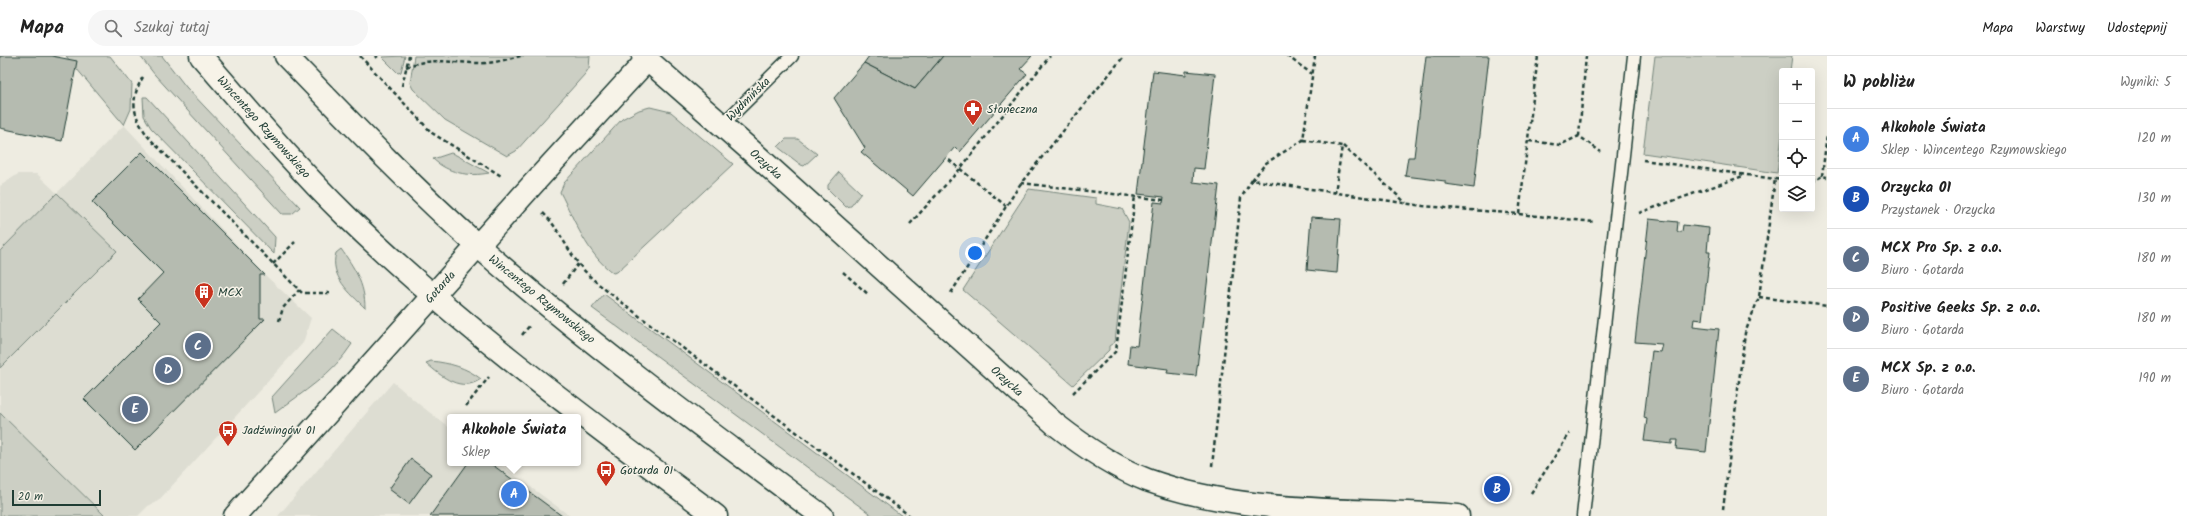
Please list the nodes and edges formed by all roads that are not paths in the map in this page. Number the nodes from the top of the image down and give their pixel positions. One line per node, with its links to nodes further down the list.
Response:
1 (201, 56): 8 (street, Wincentego Rzymowskiego)
2 (286, 56): 7 (street, Wincentego Rzymowskiego)
3 (792, 56): 6 (lane, Wydmińska)
4 (1634, 56): 15 (lane)
5 (645, 58): 6 (street, Orzycka); 7 (street, Gotarda)
6 (722, 125): 14 (street, Orzycka)
7 (478, 246): 8 (street, Gotarda); 13 (street, Wincentego Rzymowskiego)
8 (433, 295): 9 (street, Wincentego Rzymowskiego); 11 (street, Gotarda)
9 (581, 414)
10 (581, 414): 12 (street, Wincentego Rzymowskiego)
11 (235, 516)
12 (716, 516)
13 (822, 516)
14 (1458, 516)
15 (1583, 516)

